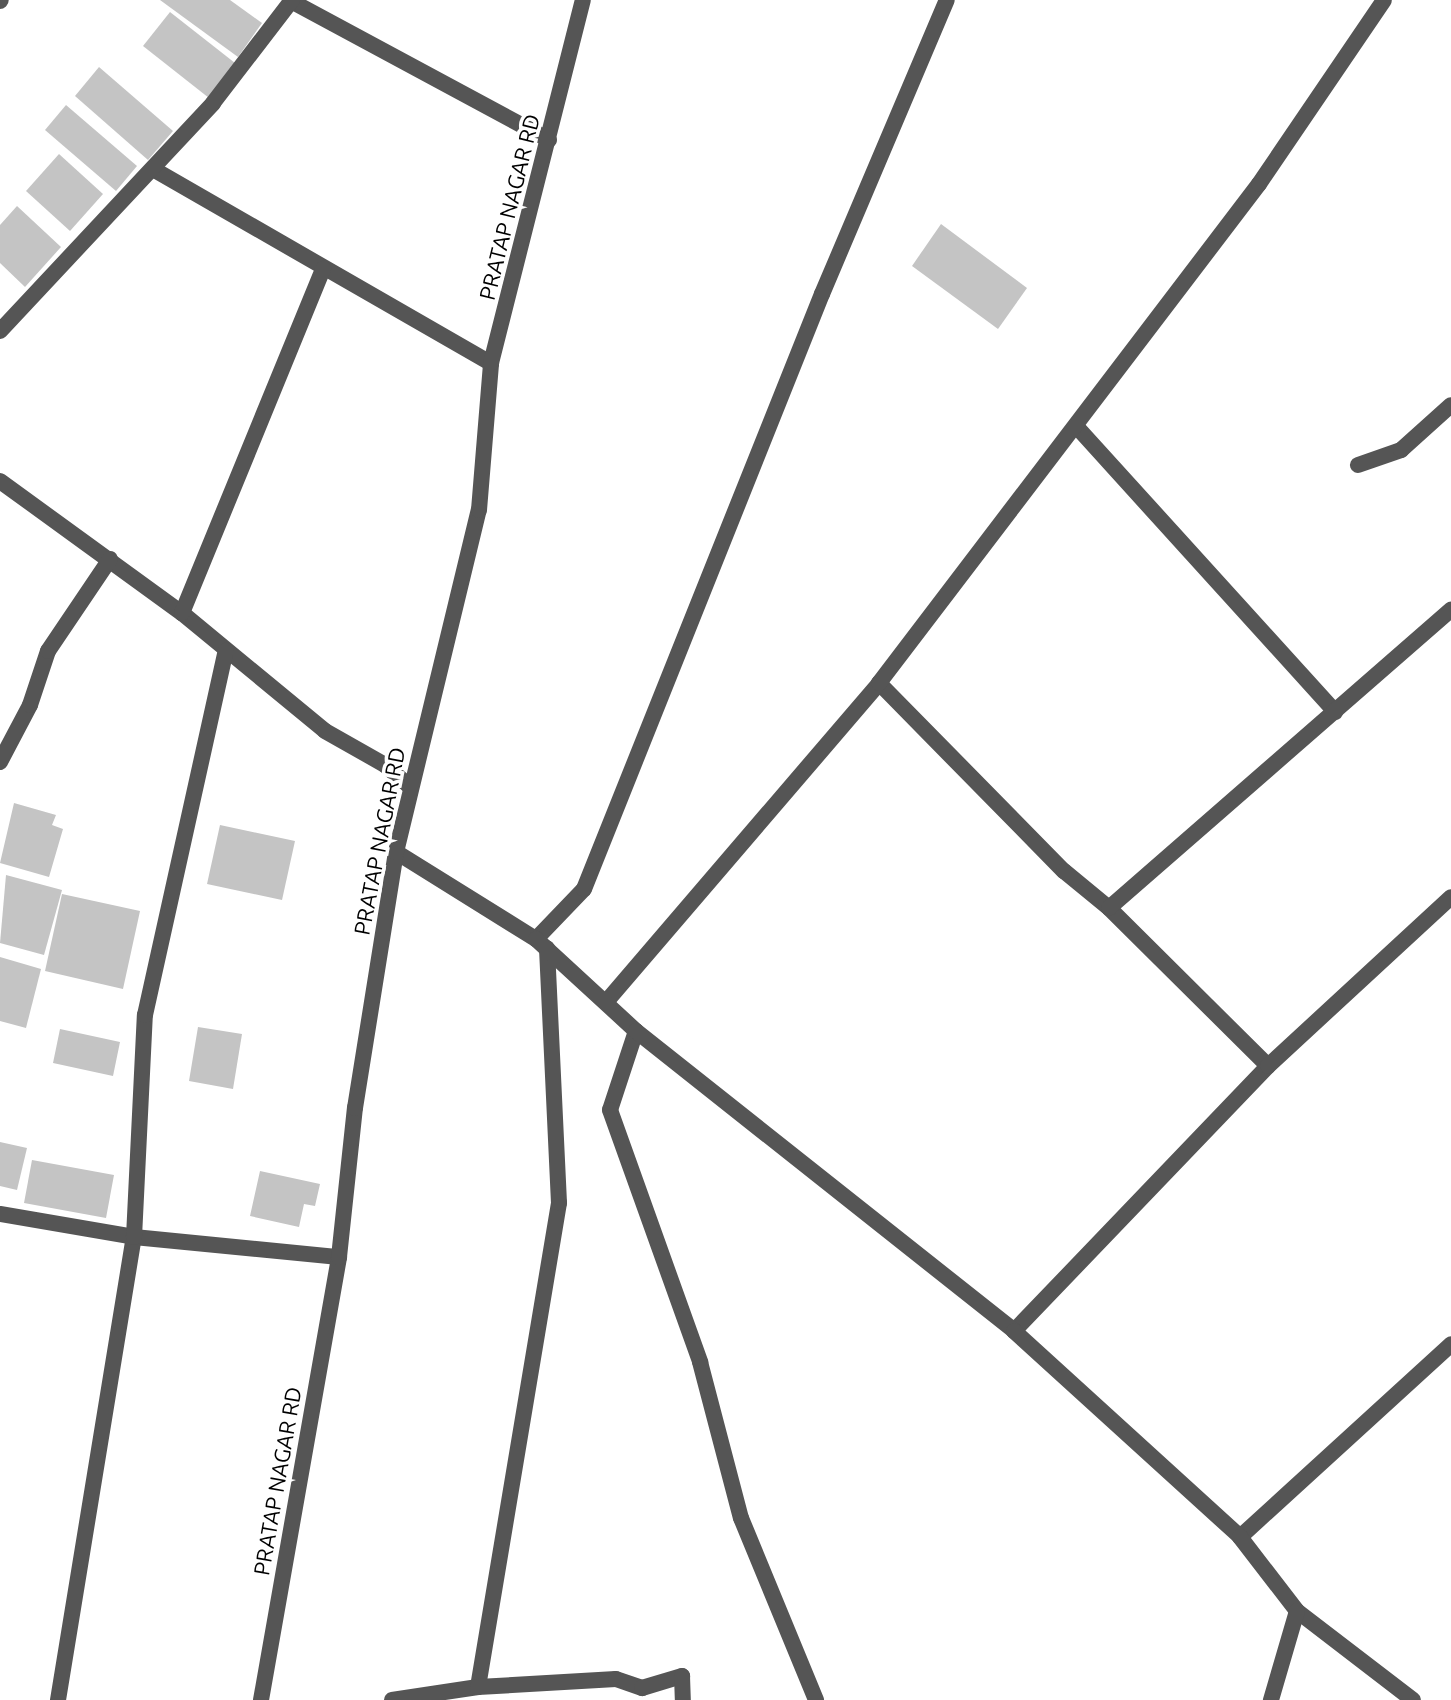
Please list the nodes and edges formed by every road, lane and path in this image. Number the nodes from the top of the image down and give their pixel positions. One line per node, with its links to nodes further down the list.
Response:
1 (291, 0): 5 (street); 6 (street)
2 (583, 0): 5 (street, PRATAP NAGAR RD)
3 (947, 0): 25 (street)
4 (1384, 0): 11 (street)
5 (549, 140): 9 (street, PRATAP NAGAR RD)
6 (153, 169): 7 (street); 8 (street)
7 (323, 269): 9 (street); 16 (street)
8 (0, 331)
9 (491, 363): 21 (street, PRATAP NAGAR RD)
10 (1451, 405): 12 (street)
11 (1076, 426): 18 (street); 19 (street)
12 (1358, 465)
13 (0, 481): 14 (street)
14 (110, 559): 16 (street); 20 (street)
15 (1451, 610): 19 (street)
16 (182, 613): 17 (street)
17 (226, 651): 21 (street); 30 (street)
18 (879, 683): 24 (street); 26 (street)
19 (1335, 712): 24 (street)
20 (0, 762)
21 (409, 786): 22 (street, PRATAP NAGAR RD)
22 (396, 852): 25 (street); 31 (street, PRATAP NAGAR RD)
23 (1451, 897): 28 (street)
24 (1109, 908): 28 (street)
25 (542, 944): 26 (street); 36 (street)
26 (606, 1002): 27 (street)
27 (636, 1031): 32 (street); 41 (street)
28 (1268, 1066): 32 (street)
29 (0, 1214): 30 (street)
30 (134, 1237): 31 (street); 37 (street)
31 (339, 1257): 38 (street, PRATAP NAGAR RD)
32 (1014, 1331): 34 (street)
33 (1451, 1344): 34 (street)
34 (1240, 1537): 35 (street)
35 (1297, 1611): 42 (street); 43 (street)
36 (478, 1687): 39 (street); 40 (street)
37 (58, 1700)
38 (261, 1700)
39 (392, 1700)
40 (683, 1700)
41 (816, 1700)
42 (1271, 1700)
43 (1413, 1700)

